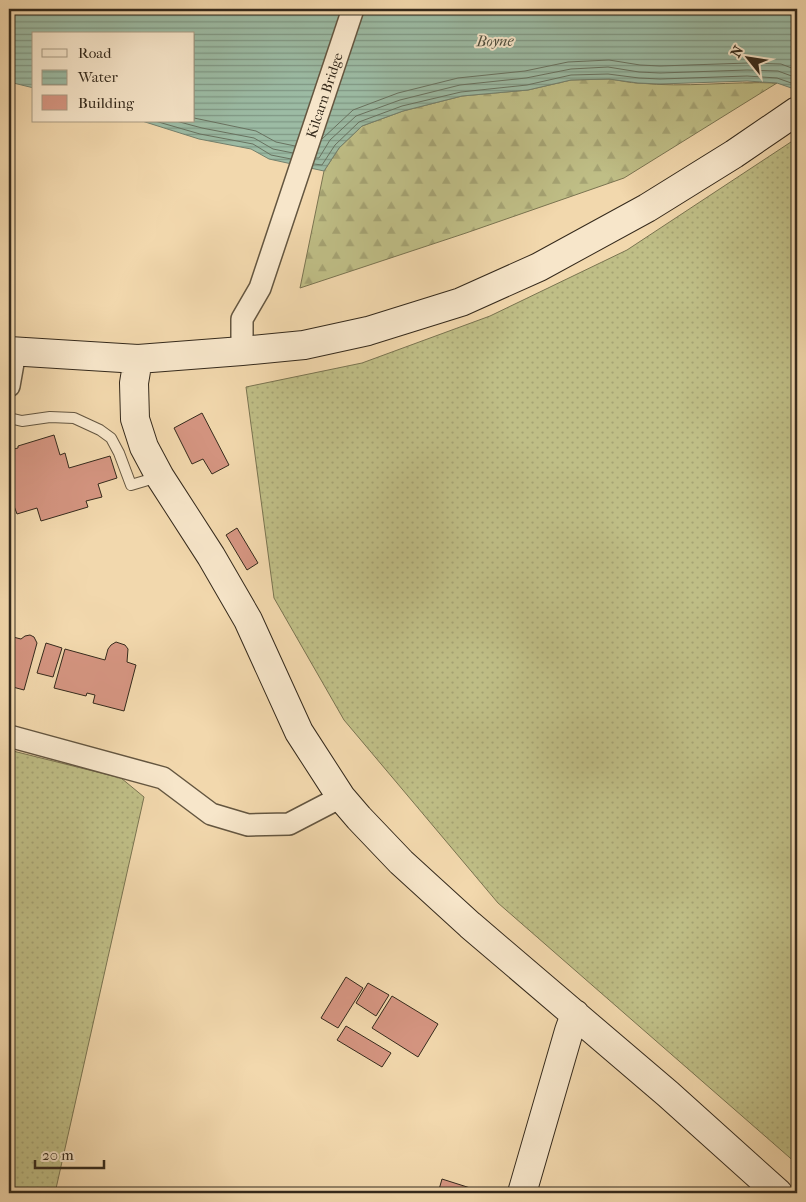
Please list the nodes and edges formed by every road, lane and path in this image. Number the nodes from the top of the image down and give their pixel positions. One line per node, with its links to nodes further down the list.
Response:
1 (352, 9): 4 (street, Kilcarn Bridge)
2 (797, 111): 4 (street)
3 (12, 351): 5 (street); 6 (street)
4 (242, 351): 5 (street)
5 (138, 359): 8 (street)
6 (9, 386)
7 (9, 418): 8 (lane)
8 (160, 477): 10 (street)
9 (9, 736): 10 (street)
10 (341, 796): 11 (street)
11 (575, 1014): 12 (street); 13 (street)
12 (522, 1193)
13 (778, 1193)

